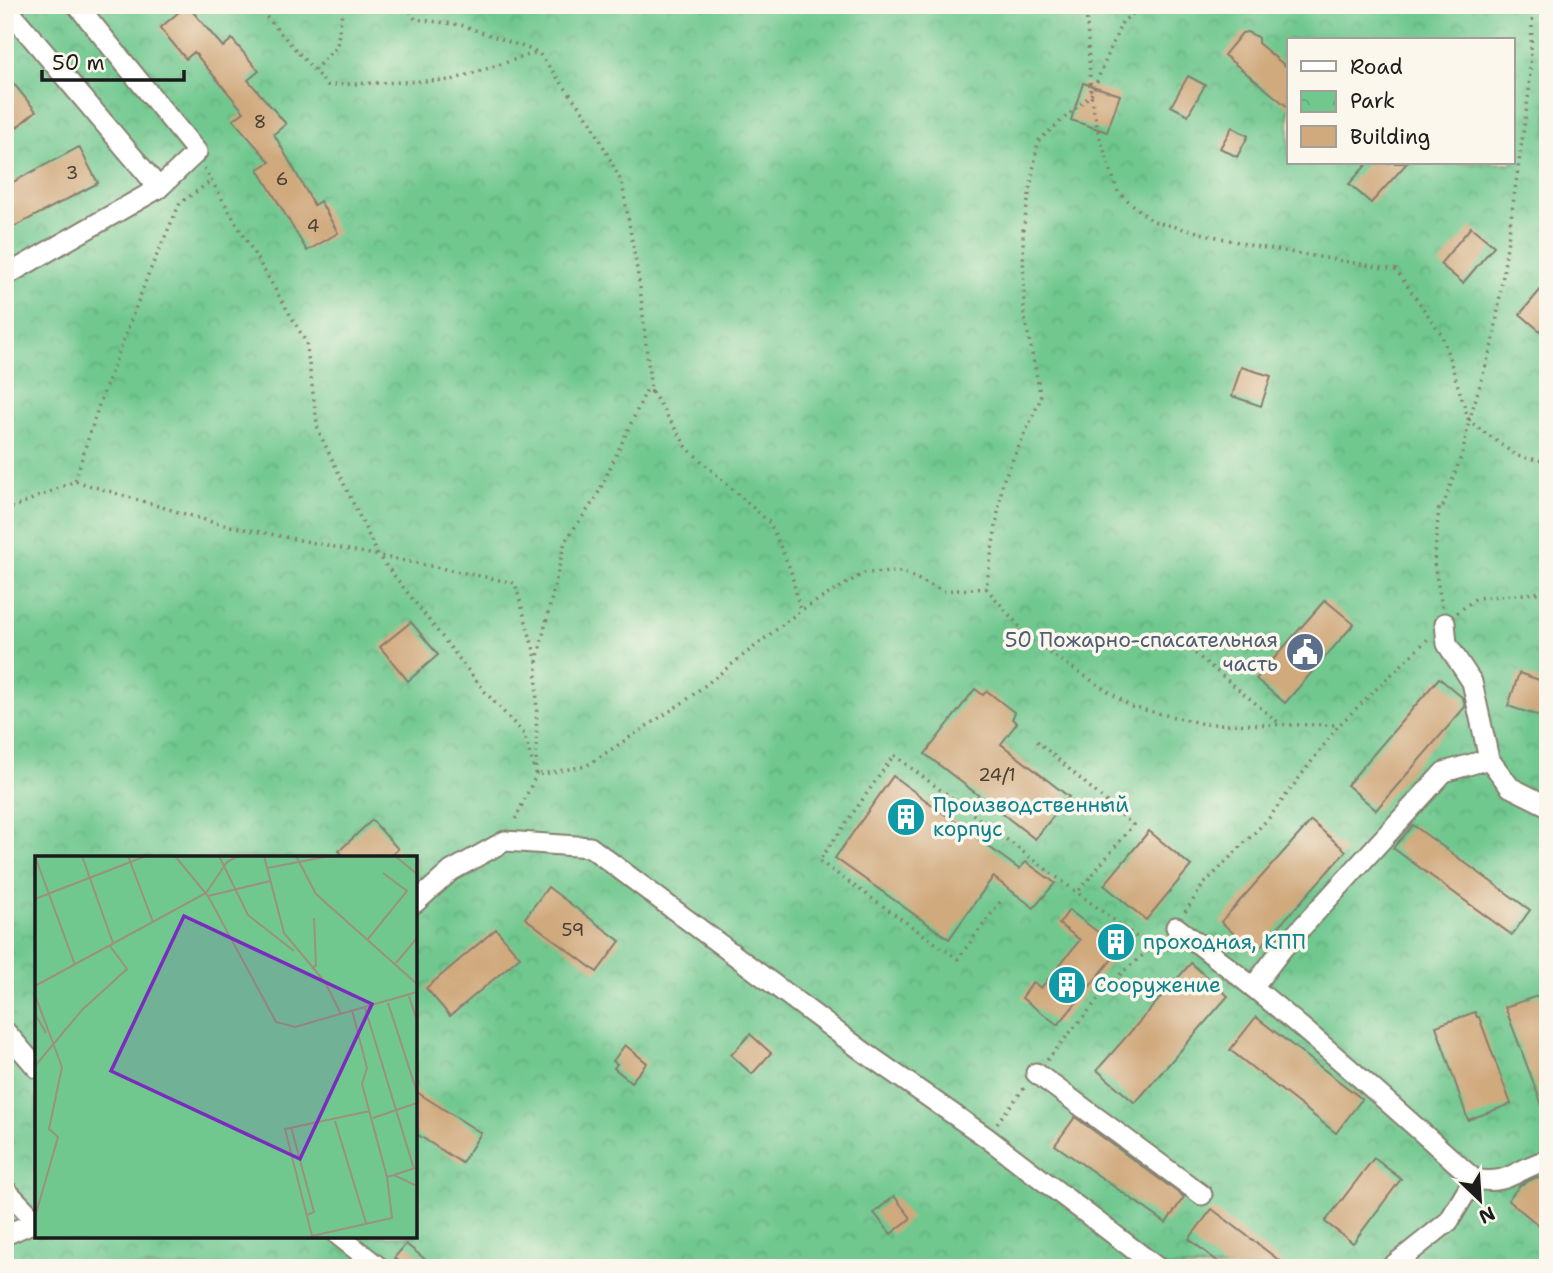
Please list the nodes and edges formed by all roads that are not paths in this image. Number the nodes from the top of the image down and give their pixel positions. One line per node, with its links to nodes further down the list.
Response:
1 (77, 5): 3 (street)
2 (5, 6): 3 (street)
3 (159, 188): 4 (street)
4 (5, 276)
5 (1445, 623): 6 (street)
6 (1489, 759): 7 (street); 10 (street)
7 (1548, 806)
8 (416, 902): 23 (street)
9 (1176, 927): 10 (street)
10 (1253, 987): 15 (street)
11 (5, 1031): 12 (street)
12 (35, 1066)
13 (1036, 1073): 17 (street)
14 (1548, 1160): 15 (street)
15 (1474, 1179): 24 (street)
16 (5, 1189): 18 (street)
17 (1202, 1195)
18 (35, 1219)
19 (35, 1222): 20 (street)
20 (5, 1235)
21 (342, 1238): 22 (street)
22 (380, 1268)
23 (1158, 1268)
24 (1390, 1268)

